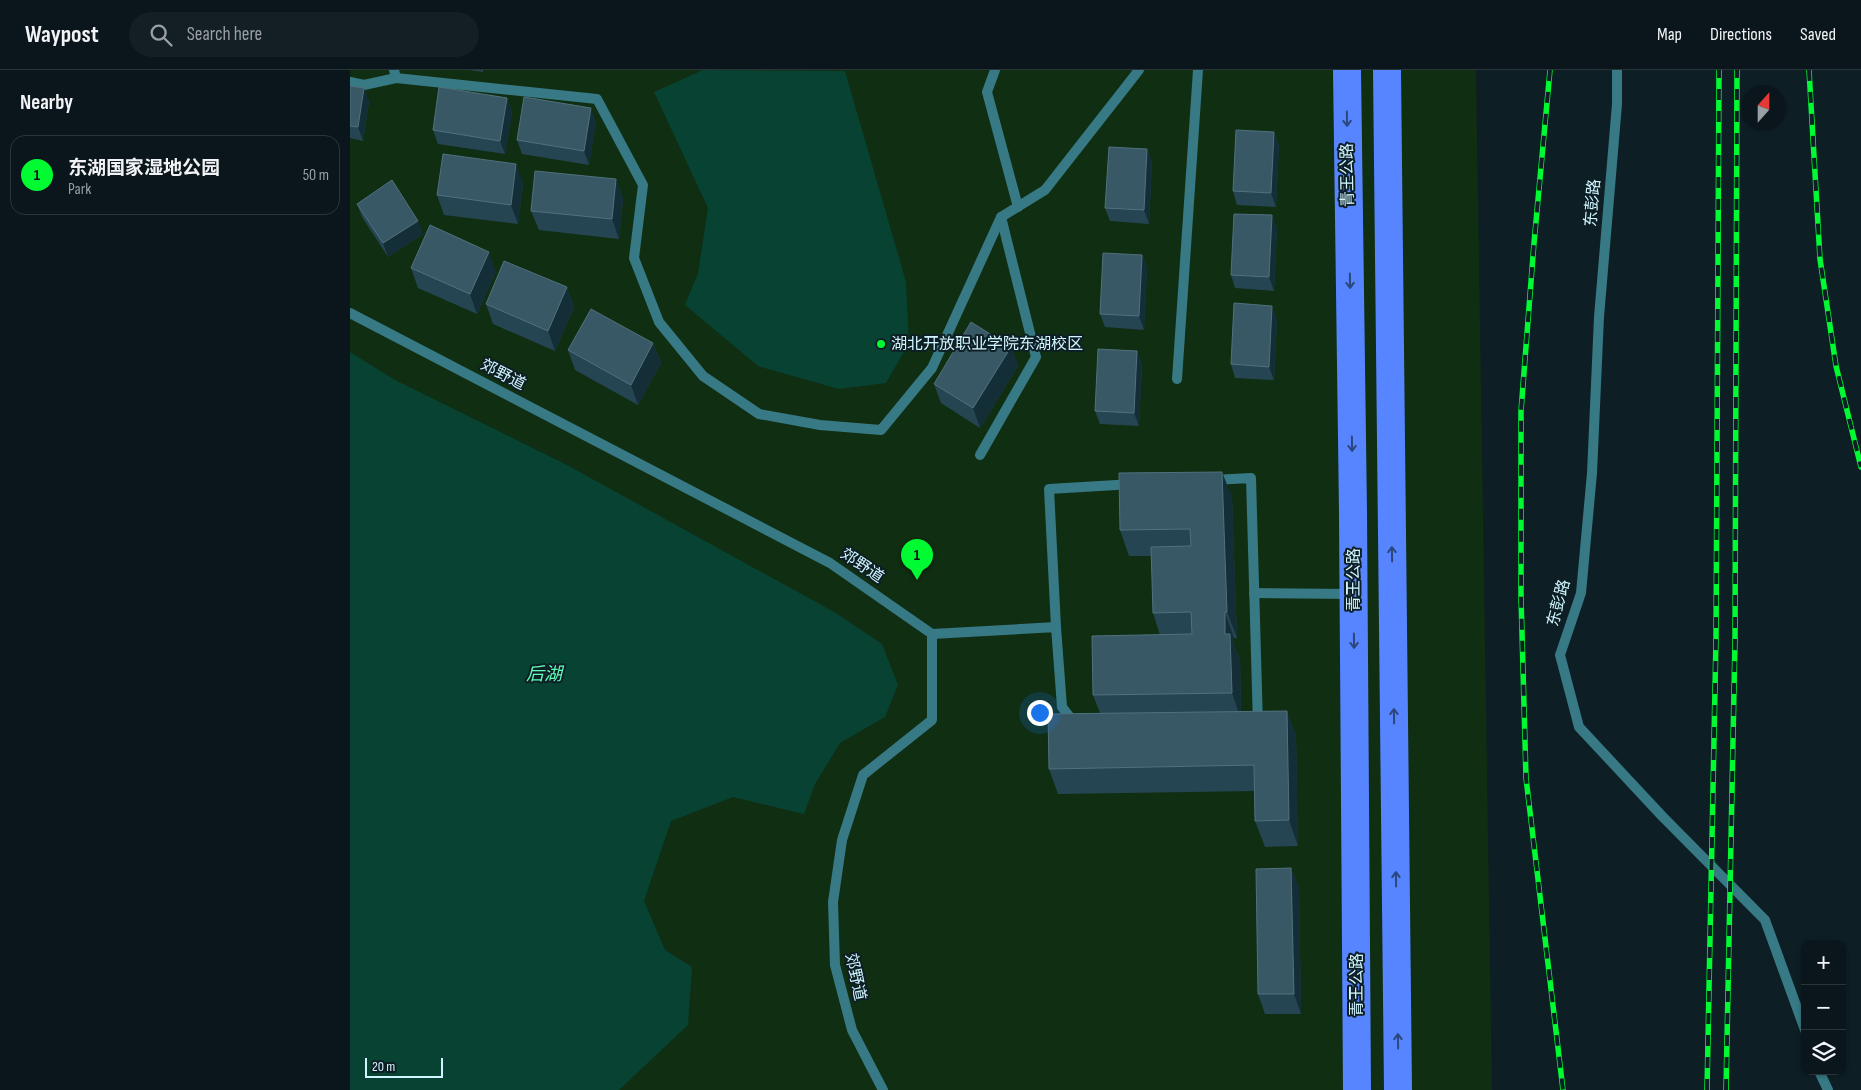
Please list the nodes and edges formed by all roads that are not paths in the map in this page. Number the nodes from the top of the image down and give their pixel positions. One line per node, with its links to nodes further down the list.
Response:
1 (995, 70): 9 (street)
2 (1139, 70): 9 (street)
3 (1198, 70): 12 (street)
4 (1346, 70): 17 (main road, 青王公路, one-way to 17)
5 (1386, 70): 26 (main road, one-way to 5)
6 (1617, 70): 22 (street, 东彭路)
7 (395, 74): 8 (street); 10 (street)
8 (350, 82)
9 (1018, 206): 10 (street)
10 (1001, 217): 13 (street)
11 (350, 313): 19 (street, 郊野道)
12 (1177, 379)
13 (980, 455)
14 (1203, 480): 16 (street)
15 (1145, 483): 18 (street)
16 (1254, 594): 17 (street); 20 (street)
17 (1354, 594): 25 (main road, 青王公路, one-way to 25)
18 (1056, 627): 19 (street); 21 (street)
19 (932, 634): 24 (street, 郊野道)
20 (1248, 728)
21 (1085, 730)
22 (1801, 1019)
23 (1821, 1075): 27 (street)
24 (883, 1090)
25 (1357, 1090)
26 (1398, 1090)
27 (1828, 1090)

